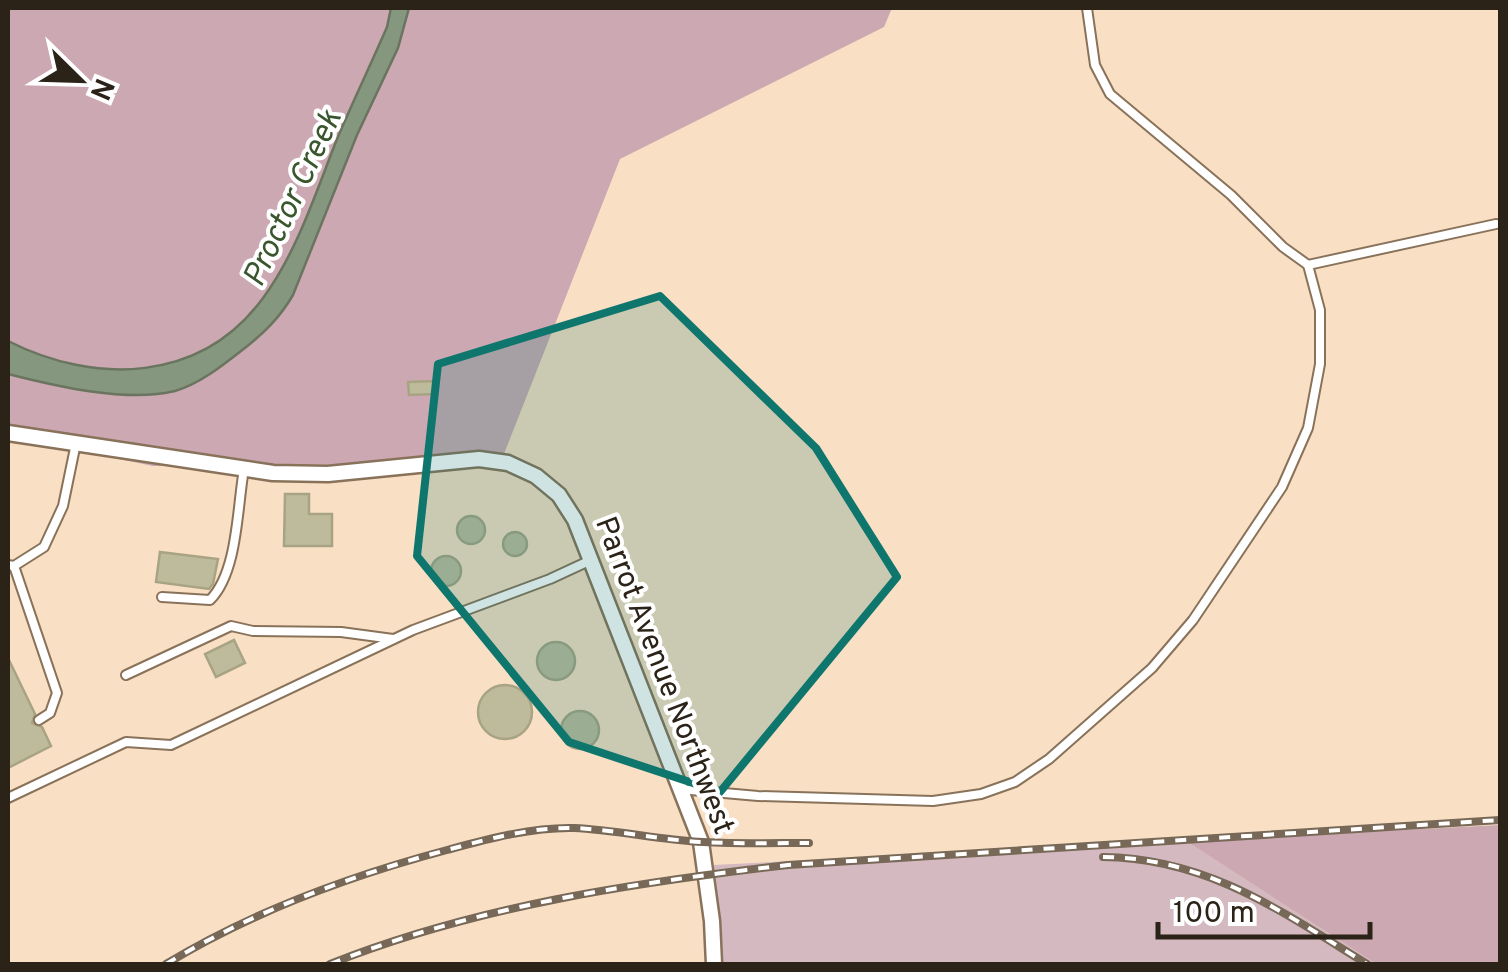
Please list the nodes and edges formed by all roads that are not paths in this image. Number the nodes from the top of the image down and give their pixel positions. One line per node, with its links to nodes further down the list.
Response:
1 (1087, 8): 3 (lane)
2 (1496, 224): 3 (lane)
3 (1308, 265): 13 (lane)
4 (8, 433): 5 (street, Parrot Avenue Northwest)
5 (76, 444): 6 (street, Parrot Avenue Northwest); 8 (lane)
6 (244, 469): 7 (street, Parrot Avenue Northwest); 9 (lane)
7 (591, 560): 10 (lane); 13 (street, Parrot Avenue Northwest)
8 (11, 566): 12 (lane)
9 (162, 597)
10 (393, 639): 11 (lane); 14 (lane)
11 (126, 675)
12 (39, 720)
13 (679, 789): 15 (street, Parrot Avenue Northwest)
14 (8, 798)
15 (714, 964)

